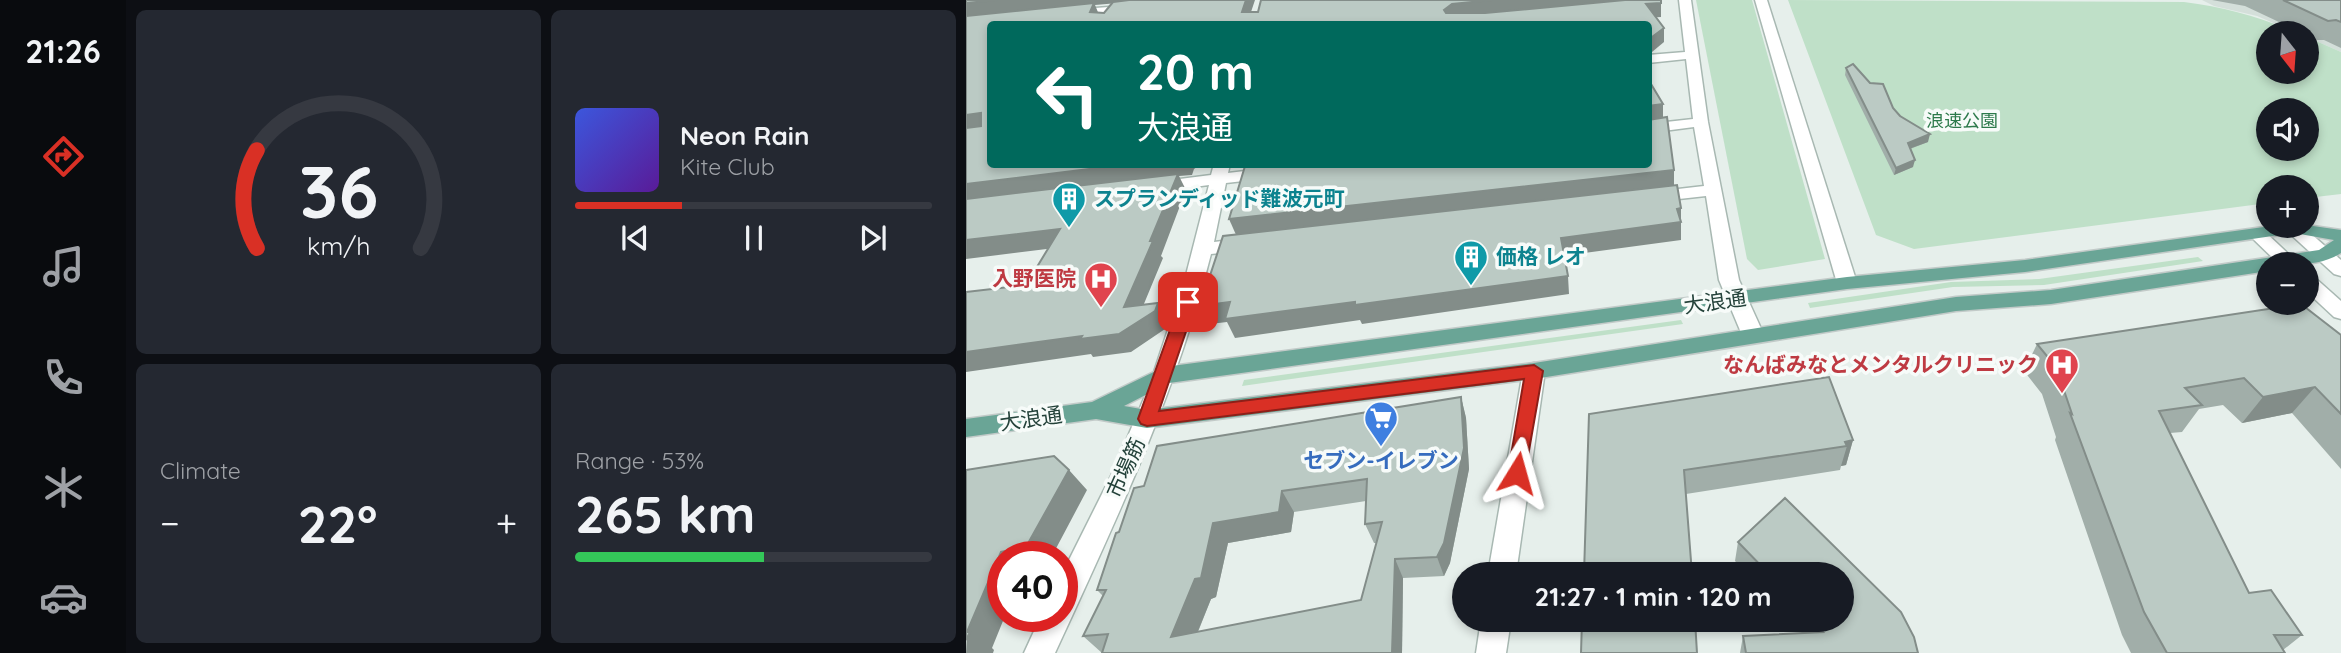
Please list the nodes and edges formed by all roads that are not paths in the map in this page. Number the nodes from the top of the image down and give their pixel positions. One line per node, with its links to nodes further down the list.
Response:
1 (1761, 0): 25 (street)
2 (1680, 2): 5 (street)
3 (1153, 6): 4 (street)
4 (1053, 16)
5 (1690, 55): 6 (street); 7 (street)
6 (1652, 59)
7 (1701, 122): 8 (street); 12 (street)
8 (1652, 128)
9 (1293, 170): 10 (street)
10 (1221, 172): 11 (street); 20 (street, 市場筋)
11 (1140, 189)
12 (1713, 190): 13 (street); 27 (street)
13 (1630, 200)
14 (2319, 232): 16 (main road, 大浪通)
15 (2256, 234): 25 (main road, 大浪通)
16 (2341, 236)
17 (2260, 238): 22 (street)
18 (2312, 238): 21 (street)
19 (1259, 243): 20 (street)
20 (1205, 249): 31 (street, 市場筋)
21 (2333, 250): 24 (street)
22 (2271, 252)
23 (2256, 267): 29 (main road, 大浪通)
24 (2341, 270)
25 (1847, 284): 27 (main road, 大浪通)
26 (2319, 292): 28 (street)
27 (1738, 299): 29 (street); 31 (main road, 大浪通)
28 (2341, 313)
29 (1753, 335): 30 (main road, 大浪通)
30 (1534, 371): 33 (main road, 大浪通); 35 (street)
31 (1164, 375): 32 (main road, 大浪通); 33 (street, 市場筋)
32 (1096, 410): 33 (main road, 大浪通); 34 (main road, 大浪通)
33 (1147, 419): 36 (street, 市場筋)
34 (966, 428)
35 (1504, 562)
36 (1078, 571)
37 (1050, 632): 39 (street)
38 (1494, 632): 40 (street)
39 (1040, 653)
40 (1491, 653)

